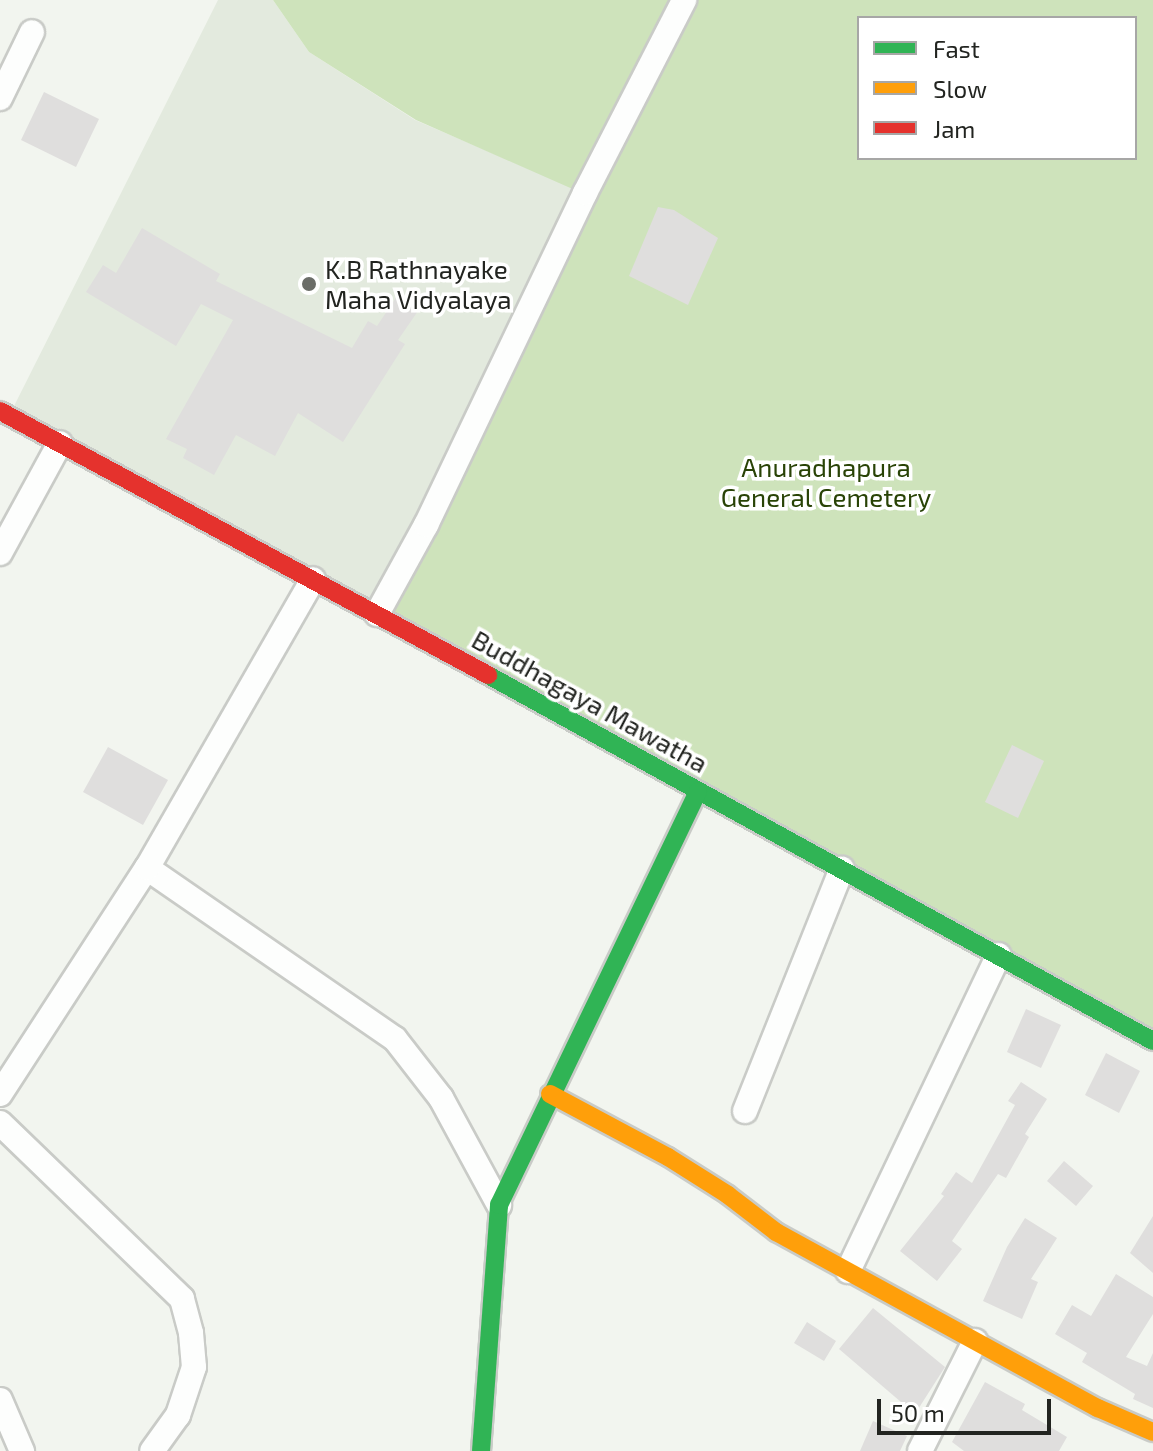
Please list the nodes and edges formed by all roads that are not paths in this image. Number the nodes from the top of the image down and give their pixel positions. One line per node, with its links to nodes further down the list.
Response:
1 (684, 0): 8 (street)
2 (32, 32): 3 (street)
3 (0, 98)
4 (0, 411): 5 (street, Buddhagaya Mawatha)
5 (60, 443): 6 (street); 7 (street, Buddhagaya Mawatha)
6 (0, 553)
7 (313, 579): 8 (street, Buddhagaya Mawatha); 10 (street)
8 (377, 614): 9 (street, Buddhagaya Mawatha)
9 (698, 791): 11 (street, Buddhagaya Mawatha); 15 (street)
10 (147, 868): 14 (street); 18 (street)
11 (842, 869): 12 (street, Buddhagaya Mawatha); 16 (street)
12 (999, 955): 13 (street, Buddhagaya Mawatha); 19 (street)
13 (1153, 1041)
14 (0, 1094)
15 (550, 1094): 18 (street); 19 (street)
16 (745, 1111)
17 (0, 1123): 24 (street)
18 (499, 1205): 25 (street)
19 (848, 1271): 20 (street)
20 (975, 1341): 22 (street); 26 (street)
21 (0, 1400): 23 (street)
22 (1153, 1432)
23 (22, 1451)
24 (152, 1451)
25 (481, 1451)
26 (920, 1451)

